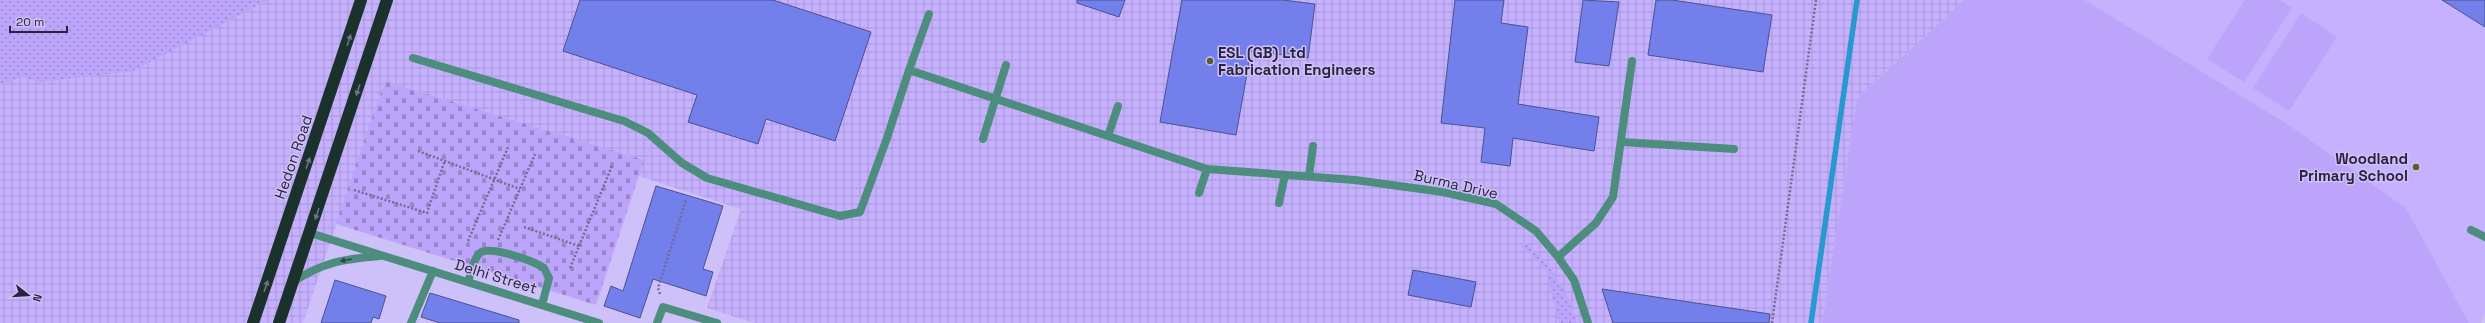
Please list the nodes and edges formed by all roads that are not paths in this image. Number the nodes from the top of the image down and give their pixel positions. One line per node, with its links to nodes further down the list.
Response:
1 (362, 0): 29 (highway, Hedon Road, one-way to 1)
2 (387, 0): 21 (highway, one-way to 21)
3 (929, 14): 7 (street)
4 (412, 58): 7 (street)
5 (1632, 61): 12 (street)
6 (1006, 65): 8 (street)
7 (909, 70): 8 (street, Burma Drive)
8 (996, 99): 10 (street, Burma Drive); 11 (street)
9 (1118, 106): 10 (street)
10 (1108, 136): 15 (street, Burma Drive)
11 (983, 139)
12 (1622, 142): 14 (street); 24 (street)
13 (1313, 146): 17 (street)
14 (1734, 148)
15 (1207, 169): 16 (street, Burma Drive); 18 (street)
16 (1285, 175): 17 (street, Burma Drive); 19 (street)
17 (1308, 176): 24 (street, Burma Drive)
18 (1199, 193)
19 (1279, 203)
20 (2471, 230): 22 (street)
21 (310, 233): 23 (street, Delhi Street); 26 (highway)
22 (2485, 237)
23 (384, 256): 25 (street, Delhi Street); 26 (street, Delhi Street, one-way to 26)
24 (1558, 257): 35 (street, Burma Drive)
25 (433, 271): 27 (street, Delhi Street); 31 (street)
26 (293, 282): 30 (highway)
27 (468, 282): 28 (street, Delhi Street); 28 (street)
28 (542, 305): 32 (street, Delhi Street)
29 (253, 323)
30 (279, 323)
31 (411, 323)
32 (599, 323)
33 (657, 323): 34 (street)
34 (717, 323)
35 (1588, 323)

